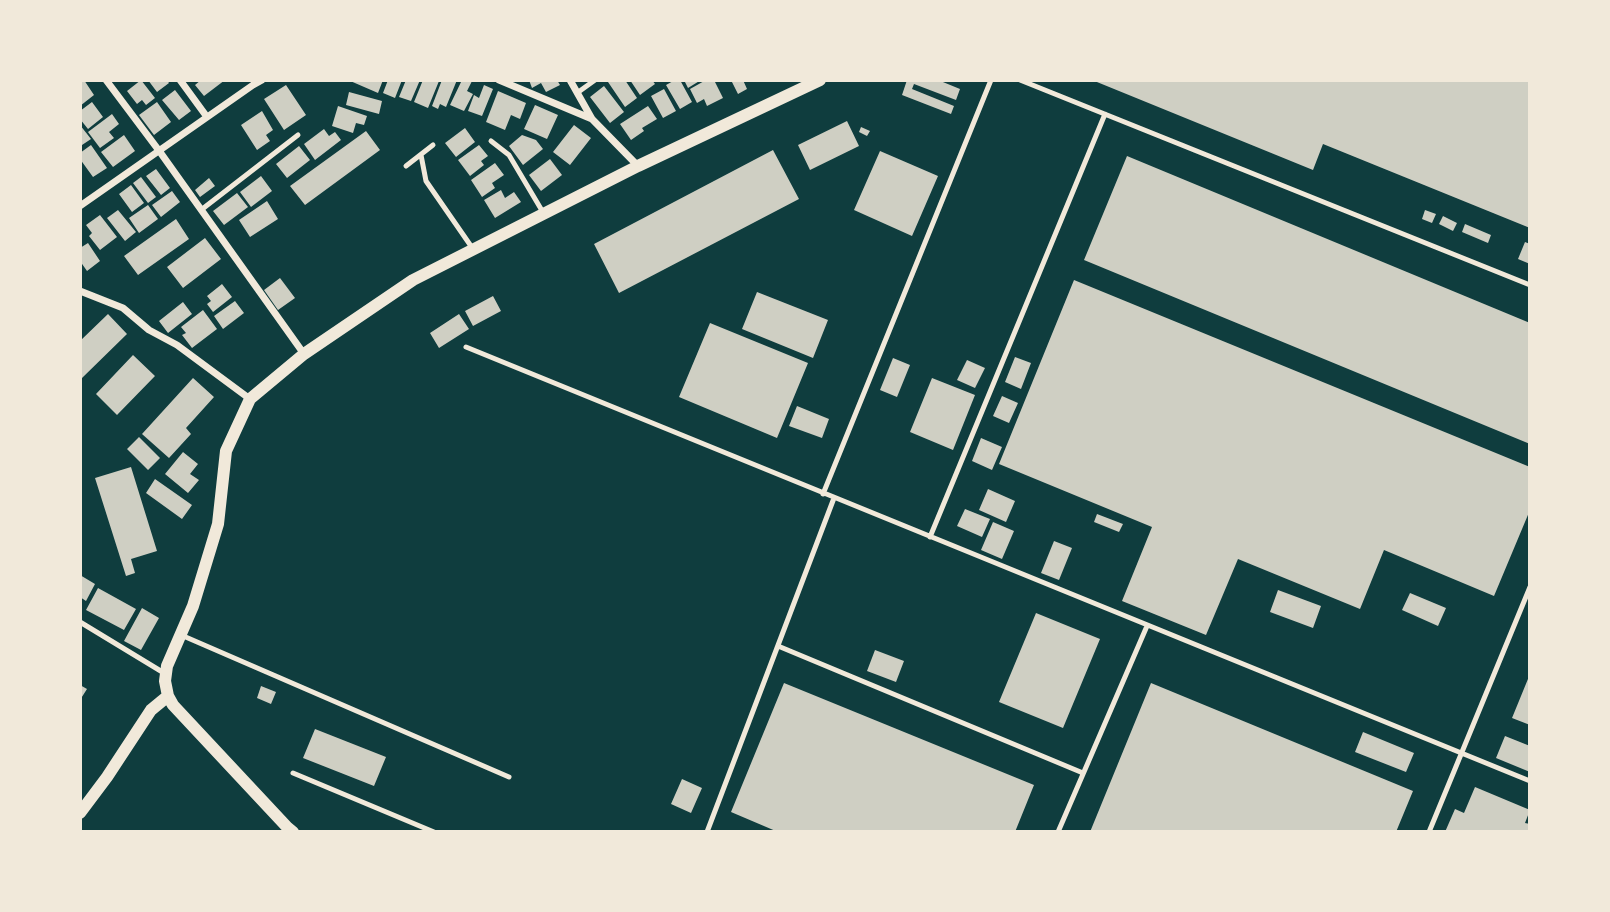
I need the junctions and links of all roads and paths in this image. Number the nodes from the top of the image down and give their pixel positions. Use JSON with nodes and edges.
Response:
{"nodes":[{"id":1,"x":106,"y":80,"type":"edge"},
{"id":2,"x":180,"y":80,"type":"edge"},
{"id":3,"x":262,"y":80,"type":"edge"},
{"id":4,"x":499,"y":80,"type":"edge"},
{"id":5,"x":570,"y":80,"type":"edge"},
{"id":6,"x":595,"y":80,"type":"edge"},
{"id":7,"x":820,"y":80,"type":"edge"},
{"id":8,"x":992,"y":80,"type":"edge"},
{"id":9,"x":1020,"y":80,"type":"edge"},
{"id":10,"x":251,"y":83,"type":"edge"},
{"id":11,"x":578,"y":93,"type":"junction"},
{"id":12,"x":1105,"y":114,"type":"junction"},
{"id":13,"x":207,"y":117,"type":"junction"},
{"id":14,"x":592,"y":119,"type":"junction"},
{"id":15,"x":298,"y":135,"type":"dead end"},
{"id":16,"x":491,"y":141,"type":"dead end"},
{"id":17,"x":433,"y":145,"type":"dead end"},
{"id":18,"x":160,"y":152,"type":"junction"},
{"id":19,"x":421,"y":155,"type":"junction"},
{"id":20,"x":406,"y":166,"type":"dead end"},
{"id":21,"x":638,"y":166,"type":"junction"},
{"id":22,"x":80,"y":206,"type":"edge"},
{"id":23,"x":201,"y":210,"type":"junction"},
{"id":24,"x":544,"y":214,"type":"junction"},
{"id":25,"x":474,"y":250,"type":"junction"},
{"id":26,"x":1530,"y":285,"type":"edge"},
{"id":27,"x":80,"y":292,"type":"edge"},
{"id":28,"x":466,"y":347,"type":"dead end"},
{"id":29,"x":304,"y":354,"type":"junction"},
{"id":30,"x":250,"y":399,"type":"junction"},
{"id":31,"x":823,"y":494,"type":"junction"},
{"id":32,"x":834,"y":498,"type":"junction"},
{"id":33,"x":930,"y":537,"type":"junction"},
{"id":34,"x":1530,"y":587,"type":"edge"},
{"id":35,"x":80,"y":622,"type":"edge"},
{"id":36,"x":1147,"y":626,"type":"junction"},
{"id":37,"x":181,"y":635,"type":"junction"},
{"id":38,"x":778,"y":646,"type":"junction"},
{"id":39,"x":166,"y":674,"type":"junction"},
{"id":40,"x":168,"y":696,"type":"junction"},
{"id":41,"x":1461,"y":753,"type":"junction"},
{"id":42,"x":293,"y":773,"type":"dead end"},
{"id":43,"x":1083,"y":773,"type":"junction"},
{"id":44,"x":509,"y":777,"type":"dead end"},
{"id":45,"x":1530,"y":781,"type":"edge"},
{"id":46,"x":80,"y":813,"type":"edge"},
{"id":47,"x":293,"y":831,"type":"edge"},
{"id":48,"x":434,"y":831,"type":"edge"},
{"id":49,"x":707,"y":831,"type":"edge"},
{"id":50,"x":1058,"y":831,"type":"edge"},
{"id":51,"x":1429,"y":831,"type":"edge"}],
"edges":[{"from":1,"to":18,"type":"street"},
{"from":2,"to":13,"type":"street"},
{"from":3,"to":10,"type":"street"},
{"from":4,"to":14,"type":"street"},
{"from":5,"to":11,"type":"street"},
{"from":6,"to":11,"type":"lane"},
{"from":7,"to":21,"type":"street"},
{"from":8,"to":31,"type":"lane"},
{"from":9,"to":12,"type":"lane"},
{"from":10,"to":13,"type":"street"},
{"from":11,"to":14,"type":"street"},
{"from":12,"to":26,"type":"lane"},
{"from":12,"to":33,"type":"lane"},
{"from":13,"to":18,"type":"street"},
{"from":14,"to":21,"type":"street"},
{"from":15,"to":23,"type":"lane"},
{"from":16,"to":24,"type":"lane"},
{"from":17,"to":19,"type":"lane"},
{"from":18,"to":22,"type":"street"},
{"from":18,"to":23,"type":"street"},
{"from":19,"to":20,"type":"lane"},
{"from":19,"to":25,"type":"lane"},
{"from":21,"to":24,"type":"street"},
{"from":23,"to":29,"type":"street"},
{"from":24,"to":25,"type":"street"},
{"from":25,"to":29,"type":"street"},
{"from":27,"to":30,"type":"street"},
{"from":28,"to":31,"type":"lane"},
{"from":29,"to":30,"type":"street"},
{"from":30,"to":37,"type":"street"},
{"from":31,"to":32,"type":"lane"},
{"from":32,"to":33,"type":"lane"},
{"from":32,"to":38,"type":"lane"},
{"from":33,"to":36,"type":"lane"},
{"from":34,"to":41,"type":"lane"},
{"from":35,"to":39,"type":"lane"},
{"from":36,"to":41,"type":"lane"},
{"from":36,"to":43,"type":"lane"},
{"from":37,"to":39,"type":"street"},
{"from":37,"to":44,"type":"lane"},
{"from":38,"to":43,"type":"lane"},
{"from":38,"to":49,"type":"lane"},
{"from":39,"to":40,"type":"street"},
{"from":40,"to":46,"type":"street"},
{"from":40,"to":47,"type":"street"},
{"from":41,"to":45,"type":"lane"},
{"from":41,"to":51,"type":"lane"},
{"from":42,"to":48,"type":"lane"},
{"from":43,"to":50,"type":"lane"}]}
